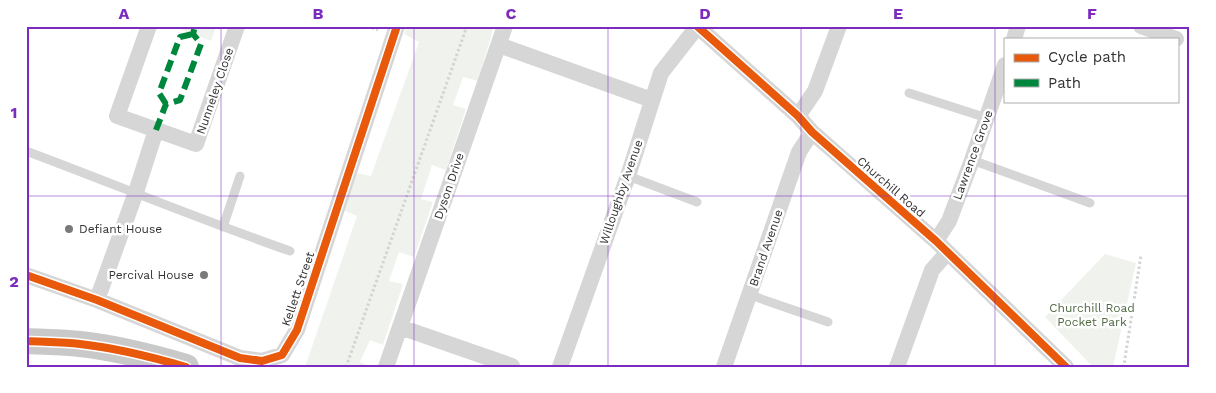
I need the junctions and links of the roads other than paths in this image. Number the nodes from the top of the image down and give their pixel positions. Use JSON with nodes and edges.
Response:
{"nodes":[{"id":1,"x":148,"y":26,"type":"edge"},
{"id":2,"x":237,"y":26,"type":"edge"},
{"id":3,"x":398,"y":26,"type":"edge"},
{"id":4,"x":505,"y":26,"type":"edge"},
{"id":5,"x":697,"y":26,"type":"edge"},
{"id":6,"x":839,"y":26,"type":"edge"},
{"id":7,"x":1018,"y":26,"type":"edge"},
{"id":8,"x":1141,"y":26,"type":"edge"},
{"id":9,"x":1014,"y":38,"type":"edge"},
{"id":10,"x":1173,"y":38,"type":"edge"},
{"id":11,"x":1178,"y":40,"type":"edge"},
{"id":12,"x":1190,"y":44,"type":"edge"},
{"id":13,"x":499,"y":45,"type":"junction"},
{"id":14,"x":1004,"y":68,"type":"edge"},
{"id":15,"x":909,"y":92,"type":"dead end"},
{"id":16,"x":652,"y":100,"type":"junction"},
{"id":17,"x":798,"y":116,"type":"junction"},
{"id":18,"x":987,"y":118,"type":"junction"},
{"id":19,"x":156,"y":130,"type":"junction"},
{"id":20,"x":812,"y":132,"type":"junction"},
{"id":21,"x":26,"y":151,"type":"edge"},
{"id":22,"x":972,"y":160,"type":"junction"},
{"id":23,"x":240,"y":176,"type":"dead end"},
{"id":24,"x":628,"y":176,"type":"junction"},
{"id":25,"x":136,"y":192,"type":"junction"},
{"id":26,"x":697,"y":202,"type":"dead end"},
{"id":27,"x":1090,"y":203,"type":"dead end"},
{"id":28,"x":222,"y":227,"type":"junction"},
{"id":29,"x":942,"y":247,"type":"junction"},
{"id":30,"x":290,"y":251,"type":"dead end"},
{"id":31,"x":26,"y":275,"type":"edge"},
{"id":32,"x":750,"y":295,"type":"junction"},
{"id":33,"x":97,"y":300,"type":"junction"},
{"id":34,"x":828,"y":322,"type":"dead end"},
{"id":35,"x":400,"y":327,"type":"junction"},
{"id":36,"x":26,"y":341,"type":"edge"},
{"id":37,"x":512,"y":366,"type":"edge"},
{"id":38,"x":186,"y":367,"type":"edge"},
{"id":39,"x":386,"y":367,"type":"edge"},
{"id":40,"x":560,"y":367,"type":"edge"},
{"id":41,"x":724,"y":367,"type":"edge"},
{"id":42,"x":898,"y":367,"type":"edge"},
{"id":43,"x":1066,"y":367,"type":"edge"}],
"edges":[{"from":1,"to":19,"type":"street","name":"Nunneley Close"},
{"from":2,"to":19,"type":"street","name":"Nunneley Close"},
{"from":3,"to":33,"type":"street","name":"Kellett Street"},
{"from":4,"to":13,"type":"street","name":"Dyson Drive"},
{"from":5,"to":16,"type":"street","name":"Willoughby Avenue"},
{"from":5,"to":17,"type":"street","name":"Churchill Road"},
{"from":6,"to":17,"type":"street"},
{"from":7,"to":9,"type":"street"},
{"from":8,"to":10,"type":"street"},
{"from":11,"to":12,"type":"street"},
{"from":13,"to":16,"type":"street"},
{"from":13,"to":35,"type":"street","name":"Dyson Drive"},
{"from":14,"to":18,"type":"street","name":"Lawrence Grove"},
{"from":15,"to":18,"type":"lane"},
{"from":16,"to":24,"type":"street","name":"Willoughby Avenue"},
{"from":17,"to":20,"type":"street","name":"Churchill Road"},
{"from":18,"to":22,"type":"street","name":"Lawrence Grove"},
{"from":19,"to":25,"type":"street"},
{"from":20,"to":29,"type":"street","name":"Churchill Road"},
{"from":20,"to":32,"type":"street","name":"Brand Avenue"},
{"from":21,"to":25,"type":"lane"},
{"from":22,"to":27,"type":"lane"},
{"from":22,"to":29,"type":"street","name":"Lawrence Grove"},
{"from":23,"to":28,"type":"lane"},
{"from":24,"to":26,"type":"lane"},
{"from":24,"to":40,"type":"street","name":"Willoughby Avenue"},
{"from":25,"to":28,"type":"lane"},
{"from":25,"to":33,"type":"street"},
{"from":28,"to":30,"type":"lane"},
{"from":29,"to":42,"type":"street","name":"Lawrence Grove"},
{"from":29,"to":43,"type":"street","name":"Churchill Road"},
{"from":31,"to":33,"type":"street","name":"Kellett Street"},
{"from":32,"to":34,"type":"lane"},
{"from":32,"to":41,"type":"street","name":"Brand Avenue"},
{"from":35,"to":37,"type":"street"},
{"from":35,"to":39,"type":"street","name":"Dyson Drive"},
{"from":36,"to":38,"type":"main road"}]}
